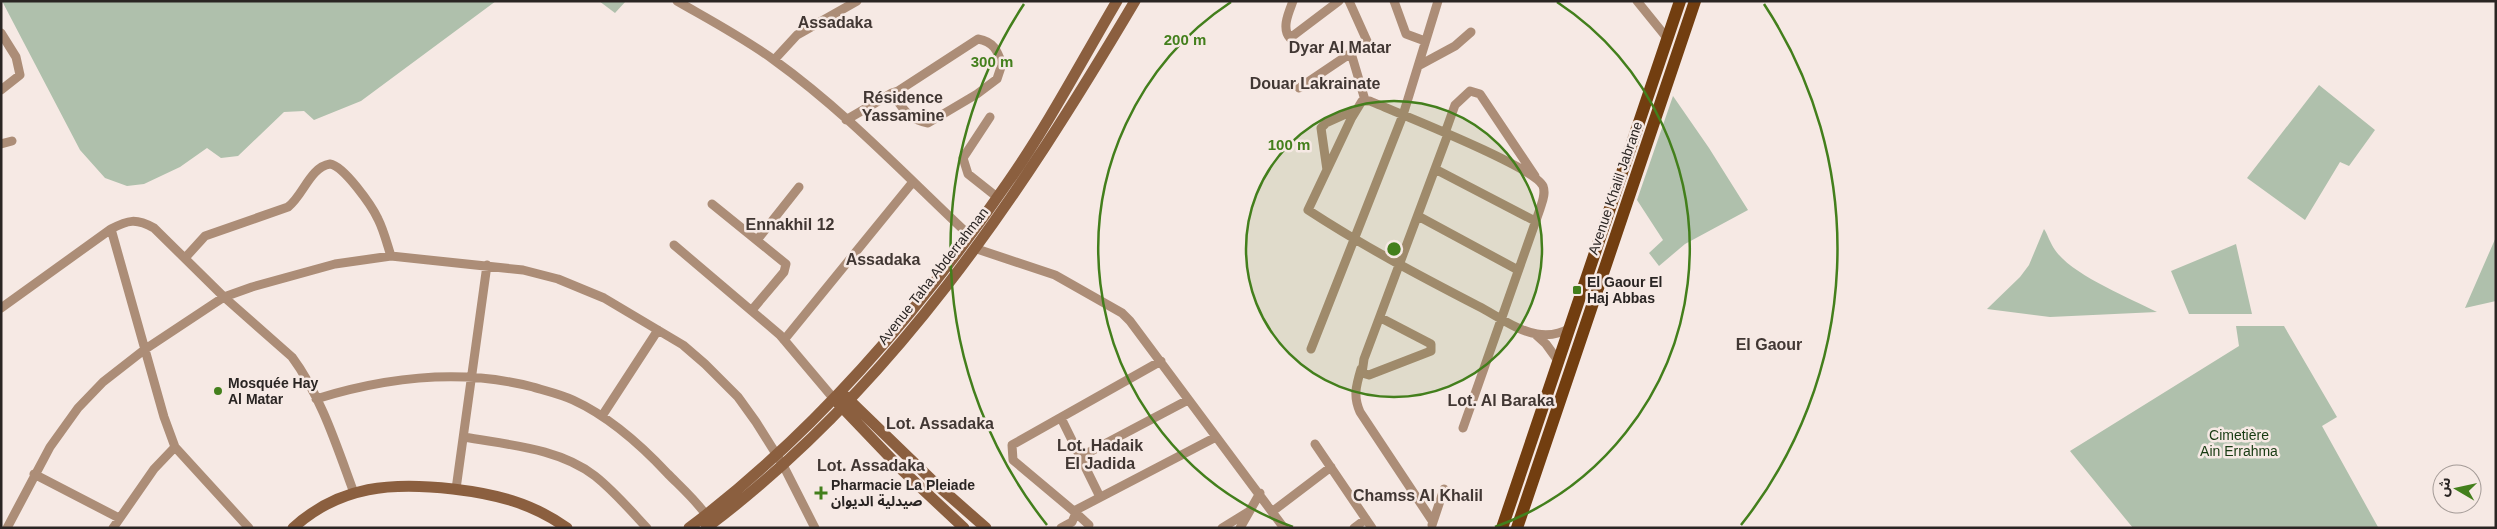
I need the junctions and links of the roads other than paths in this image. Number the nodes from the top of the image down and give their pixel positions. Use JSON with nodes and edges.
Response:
{"nodes":[{"id":1,"x":677,"y":1,"type":"edge"},
{"id":2,"x":857,"y":1,"type":"edge"},
{"id":3,"x":1117,"y":1,"type":"edge"},
{"id":4,"x":1135,"y":1,"type":"edge"},
{"id":5,"x":1293,"y":1,"type":"edge"},
{"id":6,"x":1350,"y":1,"type":"edge"},
{"id":7,"x":1394,"y":1,"type":"edge"},
{"id":8,"x":1438,"y":1,"type":"edge"},
{"id":9,"x":1636,"y":1,"type":"edge"},
{"id":10,"x":1680,"y":1,"type":"edge"},
{"id":11,"x":1695,"y":1,"type":"edge"},
{"id":12,"x":1338,"y":2,"type":"edge"},
{"id":13,"x":1471,"y":32,"type":"dead end"},
{"id":14,"x":1,"y":33,"type":"edge"},
{"id":15,"x":1425,"y":41,"type":"junction"},
{"id":16,"x":1665,"y":44,"type":"junction"},
{"id":17,"x":1351,"y":53,"type":"junction"},
{"id":18,"x":1676,"y":57,"type":"junction"},
{"id":19,"x":774,"y":60,"type":"junction"},
{"id":20,"x":1418,"y":66,"type":"junction"},
{"id":21,"x":1299,"y":88,"type":"dead end"},
{"id":22,"x":1,"y":90,"type":"edge"},
{"id":23,"x":892,"y":93,"type":"junction"},
{"id":24,"x":1365,"y":100,"type":"junction"},
{"id":25,"x":1357,"y":109,"type":"junction"},
{"id":26,"x":1403,"y":115,"type":"junction"},
{"id":27,"x":990,"y":117,"type":"dead end"},
{"id":28,"x":846,"y":120,"type":"junction"},
{"id":29,"x":1446,"y":133,"type":"junction"},
{"id":30,"x":12,"y":141,"type":"dead end"},
{"id":31,"x":1,"y":144,"type":"edge"},
{"id":32,"x":1435,"y":169,"type":"junction"},
{"id":33,"x":1327,"y":170,"type":"junction"},
{"id":34,"x":1538,"y":180,"type":"junction"},
{"id":35,"x":912,"y":183,"type":"junction"},
{"id":36,"x":799,"y":187,"type":"dead end"},
{"id":37,"x":997,"y":197,"type":"junction"},
{"id":38,"x":712,"y":204,"type":"dead end"},
{"id":39,"x":1418,"y":216,"type":"junction"},
{"id":40,"x":1535,"y":221,"type":"junction"},
{"id":41,"x":111,"y":229,"type":"junction"},
{"id":42,"x":970,"y":235,"type":"junction"},
{"id":43,"x":757,"y":240,"type":"junction"},
{"id":44,"x":1352,"y":240,"type":"junction"},
{"id":45,"x":674,"y":245,"type":"dead end"},
{"id":46,"x":977,"y":249,"type":"junction"},
{"id":47,"x":391,"y":256,"type":"junction"},
{"id":48,"x":185,"y":258,"type":"junction"},
{"id":49,"x":951,"y":259,"type":"junction"},
{"id":50,"x":487,"y":265,"type":"junction"},
{"id":51,"x":1399,"y":266,"type":"junction"},
{"id":52,"x":962,"y":268,"type":"junction"},
{"id":53,"x":1518,"y":270,"type":"junction"},
{"id":54,"x":224,"y":298,"type":"junction"},
{"id":55,"x":1,"y":308,"type":"edge"},
{"id":56,"x":752,"y":310,"type":"junction"},
{"id":57,"x":1381,"y":318,"type":"junction"},
{"id":58,"x":1500,"y":318,"type":"junction"},
{"id":59,"x":1570,"y":328,"type":"junction"},
{"id":60,"x":658,"y":330,"type":"junction"},
{"id":61,"x":1535,"y":334,"type":"junction"},
{"id":62,"x":784,"y":340,"type":"junction"},
{"id":63,"x":1311,"y":349,"type":"dead end"},
{"id":64,"x":144,"y":350,"type":"junction"},
{"id":65,"x":1161,"y":361,"type":"junction"},
{"id":66,"x":1559,"y":362,"type":"junction"},
{"id":67,"x":1362,"y":366,"type":"junction"},
{"id":68,"x":472,"y":376,"type":"junction"},
{"id":69,"x":316,"y":399,"type":"junction"},
{"id":70,"x":842,"y":400,"type":"junction"},
{"id":71,"x":1188,"y":400,"type":"junction"},
{"id":72,"x":602,"y":416,"type":"junction"},
{"id":73,"x":1061,"y":418,"type":"junction"},
{"id":74,"x":1463,"y":428,"type":"dead end"},
{"id":75,"x":464,"y":437,"type":"junction"},
{"id":76,"x":1216,"y":437,"type":"junction"},
{"id":77,"x":1315,"y":444,"type":"dead end"},
{"id":78,"x":175,"y":447,"type":"junction"},
{"id":79,"x":1080,"y":457,"type":"junction"},
{"id":80,"x":780,"y":460,"type":"junction"},
{"id":81,"x":1331,"y":467,"type":"junction"},
{"id":82,"x":34,"y":474,"type":"junction"},
{"id":83,"x":456,"y":489,"type":"junction"},
{"id":84,"x":1444,"y":489,"type":"dead end"},
{"id":85,"x":354,"y":493,"type":"junction"},
{"id":86,"x":1260,"y":494,"type":"junction"},
{"id":87,"x":1100,"y":497,"type":"junction"},
{"id":88,"x":1272,"y":511,"type":"junction"},
{"id":89,"x":1075,"y":512,"type":"junction"},
{"id":90,"x":1248,"y":512,"type":"junction"},
{"id":91,"x":119,"y":518,"type":"junction"},
{"id":92,"x":1366,"y":519,"type":"junction"},
{"id":93,"x":710,"y":523,"type":"edge"},
{"id":94,"x":1089,"y":525,"type":"dead end"},
{"id":95,"x":1432,"y":525,"type":"edge"},
{"id":96,"x":7,"y":528,"type":"edge"},
{"id":97,"x":113,"y":528,"type":"edge"},
{"id":98,"x":248,"y":528,"type":"edge"},
{"id":99,"x":293,"y":528,"type":"edge"},
{"id":100,"x":567,"y":528,"type":"edge"},
{"id":101,"x":648,"y":528,"type":"edge"},
{"id":102,"x":689,"y":528,"type":"edge"},
{"id":103,"x":815,"y":528,"type":"edge"},
{"id":104,"x":964,"y":528,"type":"edge"},
{"id":105,"x":986,"y":528,"type":"edge"},
{"id":106,"x":1061,"y":528,"type":"edge"},
{"id":107,"x":1222,"y":528,"type":"edge"},
{"id":108,"x":1240,"y":528,"type":"edge"},
{"id":109,"x":1284,"y":528,"type":"edge"},
{"id":110,"x":1354,"y":528,"type":"edge"},
{"id":111,"x":1372,"y":528,"type":"edge"},
{"id":112,"x":1502,"y":528,"type":"edge"},
{"id":113,"x":1517,"y":528,"type":"edge"}],
"edges":[{"from":1,"to":19,"type":"street"},
{"from":2,"to":19,"type":"street"},
{"from":3,"to":37,"type":"street","name":"Avenue Taha Abderrahman"},
{"from":4,"to":46,"type":"street","name":"Avenue Taha Abderrahman"},
{"from":5,"to":12,"type":"street"},
{"from":6,"to":17,"type":"street"},
{"from":7,"to":15,"type":"street"},
{"from":8,"to":15,"type":"street"},
{"from":9,"to":16,"type":"street"},
{"from":10,"to":16,"type":"main road","name":"Avenue Khalil Jabrane"},
{"from":11,"to":18,"type":"main road","name":"Avenue Khalil Jabrane"},
{"from":13,"to":20,"type":"street"},
{"from":14,"to":22,"type":"street"},
{"from":15,"to":20,"type":"street"},
{"from":16,"to":18,"type":"main road"},
{"from":16,"to":59,"type":"main road","name":"Avenue Khalil Jabrane"},
{"from":17,"to":21,"type":"street"},
{"from":17,"to":24,"type":"street"},
{"from":18,"to":113,"type":"main road","name":"Avenue Khalil Jabrane"},
{"from":19,"to":28,"type":"street"},
{"from":20,"to":26,"type":"street"},
{"from":23,"to":23,"type":"street"},
{"from":23,"to":28,"type":"street"},
{"from":24,"to":25,"type":"street"},
{"from":24,"to":26,"type":"street"},
{"from":25,"to":33,"type":"street"},
{"from":25,"to":33,"type":"street"},
{"from":26,"to":29,"type":"street"},
{"from":26,"to":44,"type":"street"},
{"from":27,"to":37,"type":"street"},
{"from":28,"to":35,"type":"street"},
{"from":29,"to":32,"type":"street"},
{"from":29,"to":34,"type":"street"},
{"from":29,"to":34,"type":"street"},
{"from":30,"to":31,"type":"street"},
{"from":32,"to":39,"type":"street"},
{"from":32,"to":40,"type":"street"},
{"from":33,"to":44,"type":"street"},
{"from":34,"to":40,"type":"street"},
{"from":35,"to":42,"type":"street"},
{"from":35,"to":62,"type":"street"},
{"from":36,"to":43,"type":"street"},
{"from":37,"to":42,"type":"street","name":"Avenue Taha Abderrahman"},
{"from":38,"to":43,"type":"street"},
{"from":39,"to":51,"type":"street"},
{"from":39,"to":53,"type":"street"},
{"from":40,"to":53,"type":"street"},
{"from":41,"to":48,"type":"street"},
{"from":41,"to":55,"type":"street"},
{"from":41,"to":64,"type":"street"},
{"from":42,"to":49,"type":"street","name":"Avenue Taha Abderrahman"},
{"from":43,"to":56,"type":"street"},
{"from":44,"to":51,"type":"street"},
{"from":44,"to":63,"type":"street"},
{"from":45,"to":56,"type":"street"},
{"from":46,"to":52,"type":"street","name":"Avenue Taha Abderrahman"},
{"from":46,"to":65,"type":"street"},
{"from":47,"to":48,"type":"street"},
{"from":47,"to":50,"type":"street"},
{"from":47,"to":54,"type":"street"},
{"from":48,"to":54,"type":"street"},
{"from":49,"to":52,"type":"street"},
{"from":49,"to":70,"type":"street","name":"Avenue Taha Abderrahman"},
{"from":50,"to":60,"type":"street"},
{"from":50,"to":68,"type":"street"},
{"from":51,"to":57,"type":"street"},
{"from":51,"to":58,"type":"street"},
{"from":52,"to":70,"type":"street","name":"Avenue Taha Abderrahman"},
{"from":53,"to":58,"type":"street"},
{"from":54,"to":64,"type":"street"},
{"from":54,"to":69,"type":"street"},
{"from":56,"to":62,"type":"street"},
{"from":57,"to":67,"type":"street"},
{"from":57,"to":67,"type":"street"},
{"from":58,"to":61,"type":"street"},
{"from":58,"to":74,"type":"street"},
{"from":59,"to":61,"type":"street"},
{"from":59,"to":66,"type":"main road","name":"Avenue Khalil Jabrane"},
{"from":60,"to":72,"type":"street"},
{"from":60,"to":80,"type":"street"},
{"from":61,"to":66,"type":"street"},
{"from":62,"to":70,"type":"street"},
{"from":64,"to":78,"type":"street"},
{"from":64,"to":82,"type":"street"},
{"from":65,"to":71,"type":"street"},
{"from":65,"to":73,"type":"street"},
{"from":66,"to":112,"type":"main road","name":"Avenue Khalil Jabrane"},
{"from":67,"to":95,"type":"street"},
{"from":68,"to":69,"type":"street"},
{"from":68,"to":72,"type":"street"},
{"from":68,"to":75,"type":"street"},
{"from":69,"to":85,"type":"street"},
{"from":70,"to":80,"type":"street","name":"Avenue Taha Abderrahman"},
{"from":70,"to":104,"type":"street"},
{"from":70,"to":105,"type":"street"},
{"from":71,"to":76,"type":"street"},
{"from":71,"to":79,"type":"street"},
{"from":72,"to":93,"type":"street"},
{"from":73,"to":79,"type":"street"},
{"from":73,"to":89,"type":"street"},
{"from":75,"to":83,"type":"street"},
{"from":75,"to":101,"type":"street"},
{"from":76,"to":86,"type":"street"},
{"from":76,"to":87,"type":"street"},
{"from":77,"to":81,"type":"street"},
{"from":78,"to":91,"type":"street"},
{"from":78,"to":98,"type":"street"},
{"from":79,"to":87,"type":"street"},
{"from":80,"to":93,"type":"street","name":"Avenue Taha Abderrahman"},
{"from":80,"to":103,"type":"street"},
{"from":81,"to":88,"type":"street"},
{"from":81,"to":92,"type":"street"},
{"from":82,"to":91,"type":"street"},
{"from":82,"to":96,"type":"street"},
{"from":83,"to":85,"type":"street"},
{"from":83,"to":100,"type":"street"},
{"from":84,"to":95,"type":"street"},
{"from":85,"to":99,"type":"street"},
{"from":86,"to":88,"type":"street"},
{"from":86,"to":90,"type":"street"},
{"from":87,"to":89,"type":"street"},
{"from":88,"to":109,"type":"street"},
{"from":89,"to":94,"type":"street"},
{"from":89,"to":106,"type":"street"},
{"from":90,"to":107,"type":"street"},
{"from":90,"to":108,"type":"street"},
{"from":91,"to":97,"type":"street"},
{"from":92,"to":110,"type":"street"},
{"from":92,"to":111,"type":"street"},
{"from":93,"to":102,"type":"street","name":"Avenue Taha Abderrahman"}]}
